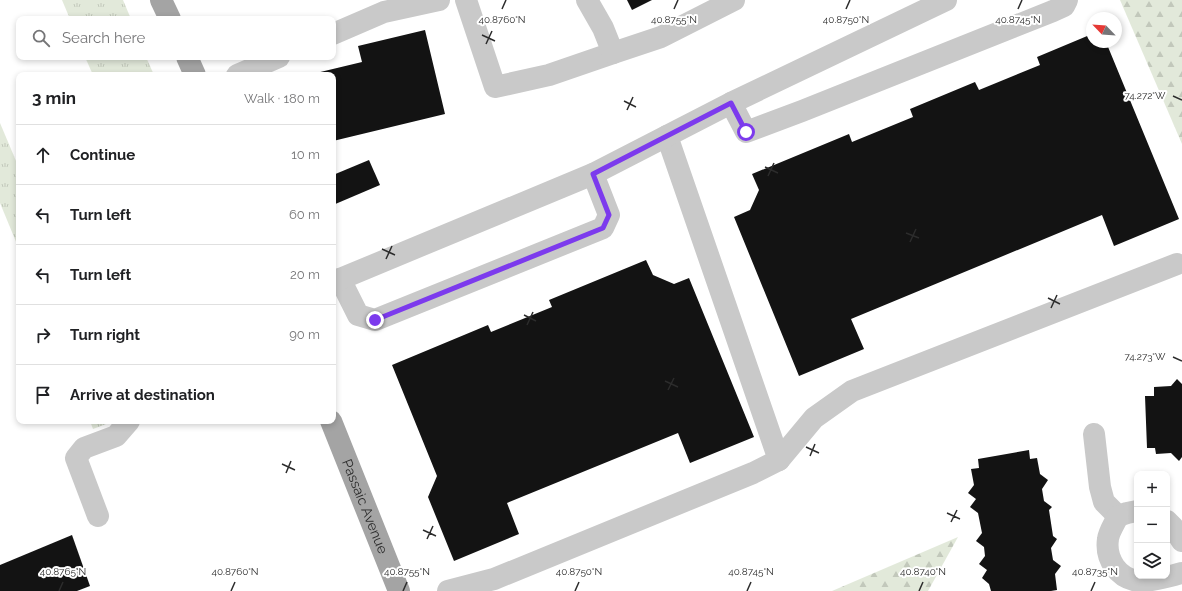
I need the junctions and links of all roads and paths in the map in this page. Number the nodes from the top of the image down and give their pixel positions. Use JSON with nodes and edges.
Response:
{"nodes":[{"id":1,"x":161,"y":0,"type":"edge"},
{"id":2,"x":439,"y":0,"type":"edge"},
{"id":3,"x":466,"y":0,"type":"edge"},
{"id":4,"x":587,"y":0,"type":"edge"},
{"id":5,"x":734,"y":0,"type":"edge"},
{"id":6,"x":946,"y":0,"type":"edge"},
{"id":7,"x":1067,"y":0,"type":"edge"},
{"id":8,"x":169,"y":16,"type":"edge"},
{"id":9,"x":336,"y":33,"type":"edge"},
{"id":10,"x":613,"y":52,"type":"junction"},
{"id":11,"x":188,"y":60,"type":"edge"},
{"id":12,"x":272,"y":60,"type":"edge"},
{"id":13,"x":194,"y":72,"type":"edge"},
{"id":14,"x":244,"y":72,"type":"edge"},
{"id":15,"x":731,"y":103,"type":"junction"},
{"id":16,"x":666,"y":136,"type":"junction"},
{"id":17,"x":593,"y":174,"type":"junction"},
{"id":18,"x":1177,"y":264,"type":"dead end"},
{"id":19,"x":337,"y":281,"type":"edge"},
{"id":20,"x":126,"y":424,"type":"edge"},
{"id":21,"x":332,"y":424,"type":"edge"},
{"id":22,"x":1094,"y":434,"type":"dead end"},
{"id":23,"x":779,"y":460,"type":"junction"},
{"id":24,"x":1127,"y":514,"type":"edge"},
{"id":25,"x":98,"y":516,"type":"dead end"},
{"id":26,"x":1170,"y":524,"type":"edge"},
{"id":27,"x":1182,"y":541,"type":"edge"},
{"id":28,"x":1182,"y":574,"type":"edge"},
{"id":29,"x":399,"y":591,"type":"edge"},
{"id":30,"x":448,"y":591,"type":"edge"}],
"edges":[{"from":1,"to":8,"type":"main road"},
{"from":2,"to":9,"type":"street"},
{"from":3,"to":10,"type":"street"},
{"from":4,"to":10,"type":"street"},
{"from":5,"to":10,"type":"street"},
{"from":6,"to":15,"type":"street"},
{"from":7,"to":15,"type":"street"},
{"from":11,"to":13,"type":"main road"},
{"from":12,"to":14,"type":"street"},
{"from":15,"to":16,"type":"street"},
{"from":16,"to":17,"type":"street"},
{"from":16,"to":23,"type":"street"},
{"from":17,"to":19,"type":"street"},
{"from":17,"to":19,"type":"street"},
{"from":18,"to":23,"type":"street"},
{"from":20,"to":25,"type":"street"},
{"from":21,"to":29,"type":"main road","name":"Passaic Avenue"},
{"from":22,"to":24,"type":"street"},
{"from":23,"to":30,"type":"street"},
{"from":24,"to":28,"type":"street"},
{"from":26,"to":27,"type":"street"}]}
